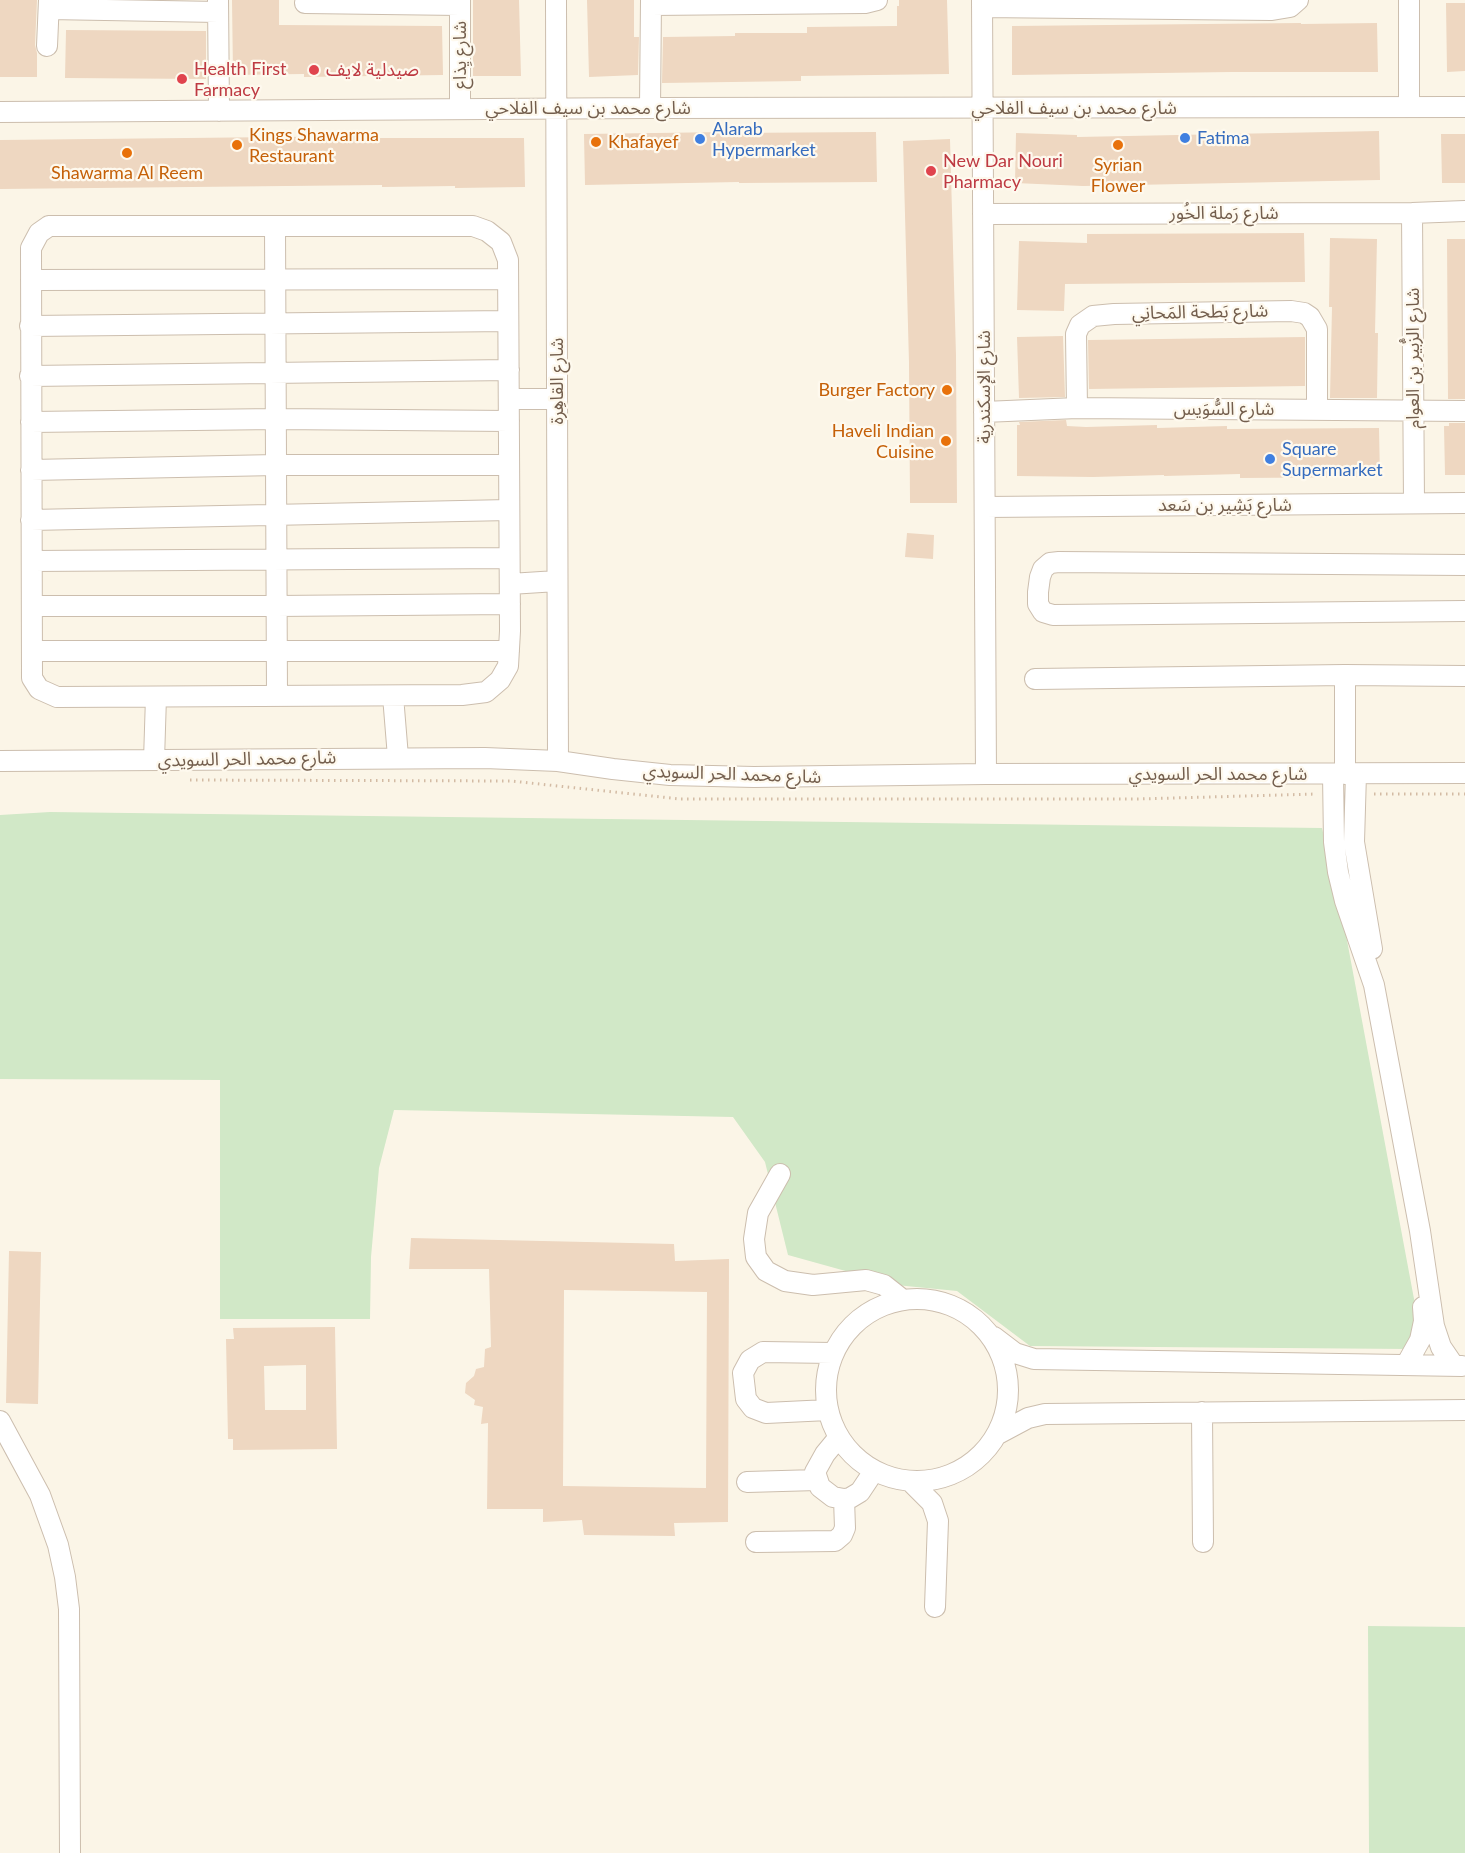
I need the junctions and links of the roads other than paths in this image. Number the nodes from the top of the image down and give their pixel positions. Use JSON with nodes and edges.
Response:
{"nodes":[{"id":1,"x":556,"y":0,"type":"edge"},
{"id":2,"x":877,"y":0,"type":"edge"},
{"id":3,"x":1299,"y":0,"type":"edge"},
{"id":4,"x":1409,"y":0,"type":"edge"},
{"id":5,"x":460,"y":2,"type":"edge"},
{"id":6,"x":651,"y":2,"type":"edge"},
{"id":7,"x":305,"y":3,"type":"dead end"},
{"id":8,"x":49,"y":4,"type":"edge"},
{"id":9,"x":982,"y":4,"type":"edge"},
{"id":10,"x":218,"y":6,"type":"edge"},
{"id":11,"x":47,"y":46,"type":"dead end"},
{"id":12,"x":1409,"y":107,"type":"junction"},
{"id":13,"x":1465,"y":107,"type":"edge"},
{"id":14,"x":650,"y":108,"type":"junction"},
{"id":15,"x":982,"y":108,"type":"junction"},
{"id":16,"x":460,"y":109,"type":"junction"},
{"id":17,"x":556,"y":109,"type":"junction"},
{"id":18,"x":219,"y":111,"type":"junction"},
{"id":19,"x":0,"y":112,"type":"edge"},
{"id":20,"x":1465,"y":212,"type":"edge"},
{"id":21,"x":1412,"y":213,"type":"junction"},
{"id":22,"x":983,"y":214,"type":"junction"},
{"id":23,"x":275,"y":226,"type":"junction"},
{"id":24,"x":275,"y":279,"type":"junction"},
{"id":25,"x":508,"y":279,"type":"junction"},
{"id":26,"x":30,"y":280,"type":"junction"},
{"id":27,"x":508,"y":321,"type":"junction"},
{"id":28,"x":276,"y":322,"type":"junction"},
{"id":29,"x":30,"y":326,"type":"junction"},
{"id":30,"x":508,"y":370,"type":"junction"},
{"id":31,"x":276,"y":373,"type":"junction"},
{"id":32,"x":30,"y":376,"type":"junction"},
{"id":33,"x":509,"y":399,"type":"junction"},
{"id":34,"x":557,"y":399,"type":"junction"},
{"id":35,"x":1077,"y":408,"type":"junction"},
{"id":36,"x":1317,"y":410,"type":"junction"},
{"id":37,"x":1413,"y":411,"type":"junction"},
{"id":38,"x":1465,"y":411,"type":"edge"},
{"id":39,"x":984,"y":412,"type":"junction"},
{"id":40,"x":276,"y":419,"type":"junction"},
{"id":41,"x":509,"y":420,"type":"junction"},
{"id":42,"x":31,"y":422,"type":"junction"},
{"id":43,"x":276,"y":465,"type":"junction"},
{"id":44,"x":509,"y":465,"type":"junction"},
{"id":45,"x":31,"y":470,"type":"junction"},
{"id":46,"x":1414,"y":503,"type":"junction"},
{"id":47,"x":1465,"y":503,"type":"edge"},
{"id":48,"x":985,"y":507,"type":"junction"},
{"id":49,"x":509,"y":510,"type":"junction"},
{"id":50,"x":276,"y":515,"type":"junction"},
{"id":51,"x":31,"y":520,"type":"junction"},
{"id":52,"x":276,"y":558,"type":"junction"},
{"id":53,"x":509,"y":558,"type":"junction"},
{"id":54,"x":32,"y":561,"type":"junction"},
{"id":55,"x":1465,"y":566,"type":"edge"},
{"id":56,"x":557,"y":581,"type":"junction"},
{"id":57,"x":510,"y":584,"type":"junction"},
{"id":58,"x":510,"y":604,"type":"junction"},
{"id":59,"x":32,"y":606,"type":"junction"},
{"id":60,"x":276,"y":606,"type":"junction"},
{"id":61,"x":1465,"y":611,"type":"edge"},
{"id":62,"x":276,"y":650,"type":"junction"},
{"id":63,"x":32,"y":651,"type":"junction"},
{"id":64,"x":509,"y":651,"type":"junction"},
{"id":65,"x":1345,"y":675,"type":"junction"},
{"id":66,"x":1465,"y":676,"type":"edge"},
{"id":67,"x":1035,"y":679,"type":"dead end"},
{"id":68,"x":277,"y":695,"type":"junction"},
{"id":69,"x":393,"y":696,"type":"junction"},
{"id":70,"x":156,"y":697,"type":"junction"},
{"id":71,"x":398,"y":757,"type":"junction"},
{"id":72,"x":154,"y":760,"type":"junction"},
{"id":73,"x":0,"y":761,"type":"edge"},
{"id":74,"x":558,"y":761,"type":"junction"},
{"id":75,"x":1465,"y":773,"type":"edge"},
{"id":76,"x":986,"y":774,"type":"junction"},
{"id":77,"x":1345,"y":774,"type":"junction"},
{"id":78,"x":1334,"y":842,"type":"junction"},
{"id":79,"x":1354,"y":842,"type":"junction"},
{"id":80,"x":1374,"y":985,"type":"junction"},
{"id":81,"x":780,"y":1174,"type":"dead end"},
{"id":82,"x":1427,"y":1283,"type":"junction"},
{"id":83,"x":903,"y":1300,"type":"junction"},
{"id":84,"x":991,"y":1335,"type":"junction"},
{"id":85,"x":834,"y":1353,"type":"junction"},
{"id":86,"x":1406,"y":1365,"type":"junction"},
{"id":87,"x":1459,"y":1366,"type":"edge"},
{"id":88,"x":828,"y":1410,"type":"junction"},
{"id":89,"x":1465,"y":1410,"type":"edge"},
{"id":90,"x":1202,"y":1412,"type":"junction"},
{"id":91,"x":0,"y":1421,"type":"edge"},
{"id":92,"x":998,"y":1434,"type":"junction"},
{"id":93,"x":839,"y":1437,"type":"junction"},
{"id":94,"x":874,"y":1471,"type":"junction"},
{"id":95,"x":817,"y":1480,"type":"junction"},
{"id":96,"x":910,"y":1480,"type":"junction"},
{"id":97,"x":747,"y":1482,"type":"dead end"},
{"id":98,"x":844,"y":1499,"type":"junction"},
{"id":99,"x":756,"y":1542,"type":"dead end"},
{"id":100,"x":1203,"y":1542,"type":"dead end"},
{"id":101,"x":934,"y":1607,"type":"dead end"},
{"id":102,"x":70,"y":1853,"type":"edge"}],
"edges":[{"from":1,"to":17,"type":"street","name":"شارع القاهِرة"},
{"from":2,"to":6,"type":"street"},
{"from":3,"to":9,"type":"street"},
{"from":4,"to":12,"type":"street"},
{"from":5,"to":7,"type":"street"},
{"from":5,"to":16,"type":"street","name":"شارع يِذاع"},
{"from":6,"to":14,"type":"street"},
{"from":8,"to":10,"type":"street"},
{"from":8,"to":11,"type":"street"},
{"from":9,"to":15,"type":"street","name":"شارع الإسكندرية"},
{"from":10,"to":18,"type":"street"},
{"from":12,"to":13,"type":"street","name":"شارع محمد بن سيف الفلاحي"},
{"from":12,"to":15,"type":"street","name":"شارع محمد بن سيف الفلاحي"},
{"from":14,"to":15,"type":"street","name":"شارع محمد بن سيف الفلاحي"},
{"from":14,"to":17,"type":"street","name":"شارع محمد بن سيف الفلاحي"},
{"from":15,"to":22,"type":"street","name":"شارع الإسكندرية"},
{"from":16,"to":17,"type":"street","name":"شارع محمد بن سيف الفلاحي"},
{"from":16,"to":18,"type":"street","name":"شارع محمد بن سيف الفلاحي"},
{"from":17,"to":34,"type":"street","name":"شارع القاهِرة"},
{"from":18,"to":19,"type":"street","name":"شارع محمد بن سيف الفلاحي"},
{"from":20,"to":21,"type":"street","name":"شارع رَملة الخُور"},
{"from":21,"to":22,"type":"street","name":"شارع رَملة الخُور"},
{"from":21,"to":37,"type":"street","name":"شارع الزُّبير بن العوام"},
{"from":22,"to":39,"type":"street","name":"شارع الإسكندرية"},
{"from":23,"to":24,"type":"street"},
{"from":23,"to":25,"type":"street"},
{"from":23,"to":26,"type":"street"},
{"from":24,"to":25,"type":"street"},
{"from":24,"to":26,"type":"street"},
{"from":24,"to":28,"type":"street"},
{"from":25,"to":27,"type":"street"},
{"from":26,"to":29,"type":"street"},
{"from":27,"to":28,"type":"street"},
{"from":27,"to":30,"type":"street"},
{"from":28,"to":29,"type":"street"},
{"from":28,"to":31,"type":"street"},
{"from":29,"to":32,"type":"street"},
{"from":30,"to":31,"type":"street"},
{"from":30,"to":33,"type":"street"},
{"from":31,"to":32,"type":"street"},
{"from":31,"to":40,"type":"street"},
{"from":32,"to":42,"type":"street"},
{"from":33,"to":34,"type":"street"},
{"from":33,"to":41,"type":"street"},
{"from":34,"to":56,"type":"street","name":"شارع القاهِرة"},
{"from":35,"to":36,"type":"street","name":"شارع السُّوَيس"},
{"from":35,"to":36,"type":"street","name":"شارع بَطحة المَحانِي"},
{"from":35,"to":39,"type":"street","name":"شارع السُّوَيس"},
{"from":36,"to":37,"type":"street","name":"شارع السُّوَيس"},
{"from":37,"to":38,"type":"street","name":"شارع السُّوَيس"},
{"from":37,"to":46,"type":"street","name":"شارع الزُّبير بن العوام"},
{"from":39,"to":48,"type":"street","name":"شارع الإسكندرية"},
{"from":40,"to":41,"type":"street"},
{"from":40,"to":42,"type":"street"},
{"from":40,"to":43,"type":"street"},
{"from":41,"to":44,"type":"street"},
{"from":42,"to":45,"type":"street"},
{"from":43,"to":44,"type":"street"},
{"from":43,"to":45,"type":"street"},
{"from":43,"to":50,"type":"street"},
{"from":44,"to":49,"type":"street"},
{"from":45,"to":51,"type":"street"},
{"from":46,"to":47,"type":"street","name":"شارع بَشِير بن سَعد"},
{"from":46,"to":48,"type":"street","name":"شارع بَشِير بن سَعد"},
{"from":48,"to":76,"type":"street","name":"شارع الإسكندرية"},
{"from":49,"to":50,"type":"street"},
{"from":49,"to":53,"type":"street"},
{"from":50,"to":51,"type":"street"},
{"from":50,"to":52,"type":"street"},
{"from":51,"to":54,"type":"street"},
{"from":52,"to":53,"type":"street"},
{"from":52,"to":54,"type":"street"},
{"from":52,"to":60,"type":"street"},
{"from":53,"to":57,"type":"street"},
{"from":54,"to":59,"type":"street"},
{"from":55,"to":61,"type":"street"},
{"from":56,"to":57,"type":"street"},
{"from":56,"to":74,"type":"street","name":"شارع القاهِرة"},
{"from":57,"to":58,"type":"street"},
{"from":58,"to":60,"type":"street"},
{"from":58,"to":64,"type":"street"},
{"from":59,"to":60,"type":"street"},
{"from":59,"to":63,"type":"street"},
{"from":60,"to":62,"type":"street"},
{"from":62,"to":63,"type":"street"},
{"from":62,"to":64,"type":"street"},
{"from":62,"to":68,"type":"street"},
{"from":63,"to":70,"type":"street"},
{"from":64,"to":69,"type":"street"},
{"from":65,"to":66,"type":"street"},
{"from":65,"to":67,"type":"street"},
{"from":65,"to":77,"type":"street"},
{"from":68,"to":69,"type":"street"},
{"from":68,"to":70,"type":"street"},
{"from":69,"to":71,"type":"street"},
{"from":70,"to":72,"type":"street"},
{"from":71,"to":72,"type":"street","name":"شارع محمد الحر السويدي"},
{"from":71,"to":74,"type":"street","name":"شارع محمد الحر السويدي"},
{"from":72,"to":73,"type":"street","name":"شارع محمد الحر السويدي"},
{"from":74,"to":76,"type":"street","name":"شارع محمد الحر السويدي"},
{"from":75,"to":77,"type":"street","name":"شارع محمد الحر السويدي"},
{"from":76,"to":77,"type":"street","name":"شارع محمد الحر السويدي"},
{"from":77,"to":78,"type":"street"},
{"from":77,"to":79,"type":"street"},
{"from":78,"to":79,"type":"street"},
{"from":78,"to":80,"type":"street"},
{"from":79,"to":80,"type":"street"},
{"from":80,"to":82,"type":"street"},
{"from":81,"to":83,"type":"street"},
{"from":82,"to":86,"type":"street"},
{"from":82,"to":87,"type":"street"},
{"from":83,"to":84,"type":"street"},
{"from":83,"to":85,"type":"street"},
{"from":84,"to":86,"type":"street"},
{"from":84,"to":92,"type":"street"},
{"from":85,"to":88,"type":"street"},
{"from":85,"to":88,"type":"street"},
{"from":86,"to":87,"type":"street"},
{"from":88,"to":93,"type":"street"},
{"from":89,"to":90,"type":"street"},
{"from":90,"to":92,"type":"street"},
{"from":90,"to":100,"type":"street"},
{"from":91,"to":102,"type":"street"},
{"from":92,"to":96,"type":"street"},
{"from":93,"to":94,"type":"street"},
{"from":93,"to":95,"type":"street"},
{"from":94,"to":96,"type":"street"},
{"from":94,"to":98,"type":"street"},
{"from":95,"to":97,"type":"street"},
{"from":95,"to":98,"type":"street"},
{"from":96,"to":101,"type":"street"},
{"from":98,"to":99,"type":"street"}]}
